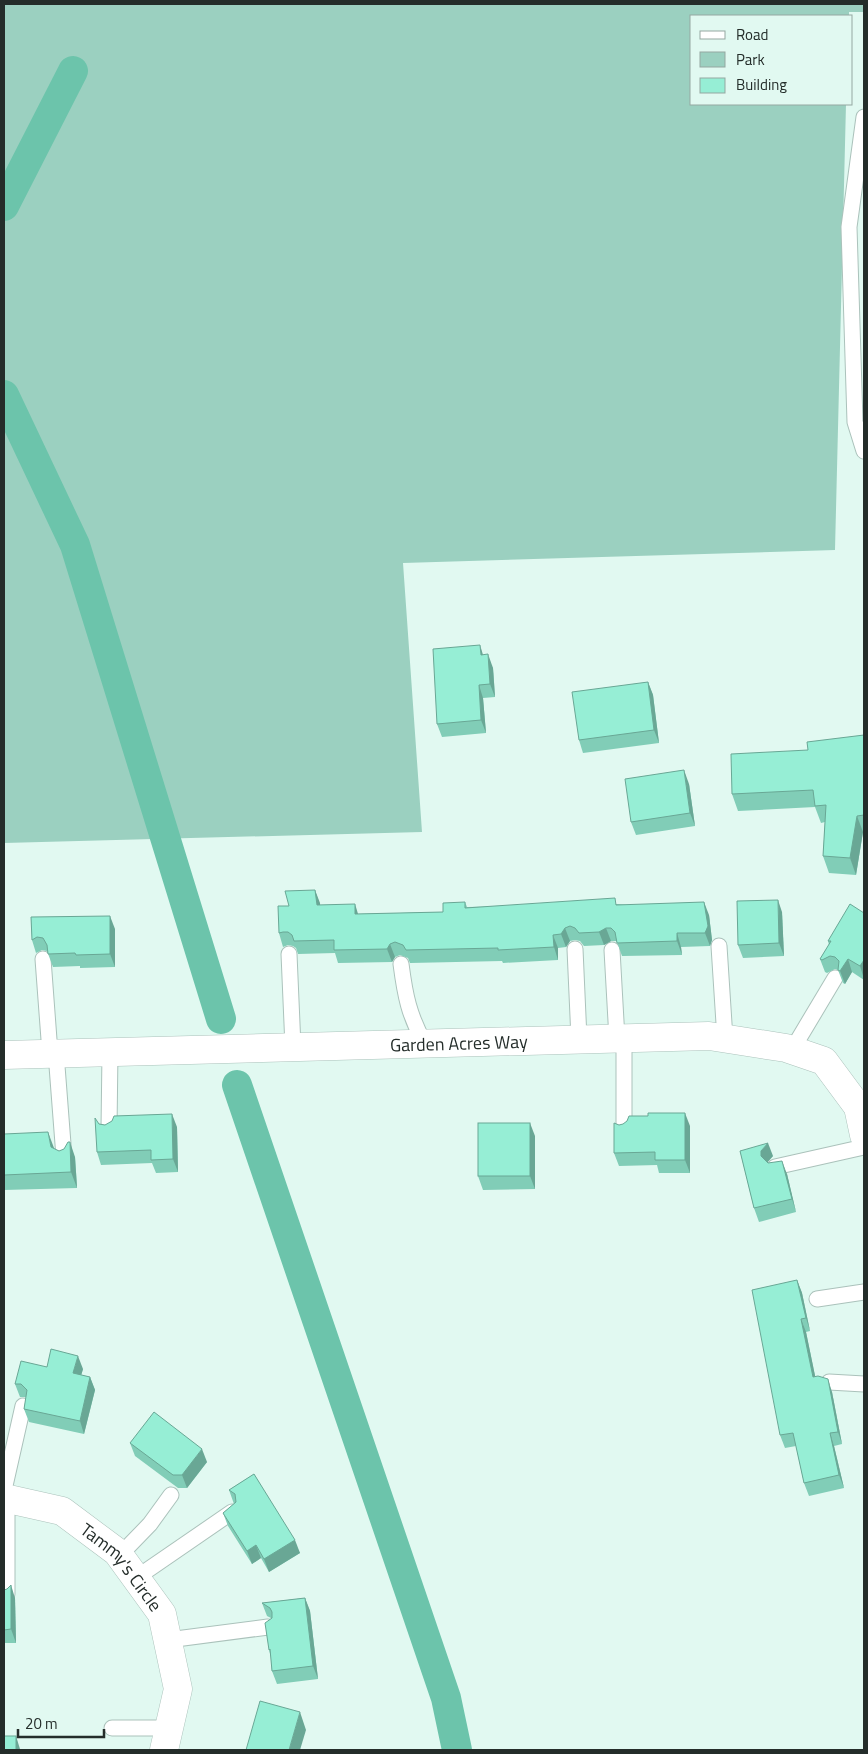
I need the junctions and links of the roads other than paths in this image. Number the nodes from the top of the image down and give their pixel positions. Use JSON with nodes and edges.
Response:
{"nodes":[{"id":1,"x":864,"y":117,"type":"edge"},
{"id":2,"x":864,"y":451,"type":"edge"},
{"id":3,"x":719,"y":946,"type":"dead end"},
{"id":4,"x":575,"y":948,"type":"dead end"},
{"id":5,"x":612,"y":950,"type":"dead end"},
{"id":6,"x":289,"y":954,"type":"dead end"},
{"id":7,"x":43,"y":959,"type":"dead end"},
{"id":8,"x":400,"y":964,"type":"dead end"},
{"id":9,"x":835,"y":978,"type":"dead end"},
{"id":10,"x":621,"y":1038,"type":"junction"},
{"id":11,"x":579,"y":1039,"type":"junction"},
{"id":12,"x":724,"y":1039,"type":"junction"},
{"id":13,"x":425,"y":1044,"type":"junction"},
{"id":14,"x":293,"y":1047,"type":"junction"},
{"id":15,"x":792,"y":1050,"type":"junction"},
{"id":16,"x":110,"y":1052,"type":"junction"},
{"id":17,"x":53,"y":1053,"type":"junction"},
{"id":18,"x":4,"y":1055,"type":"edge"},
{"id":19,"x":108,"y":1129,"type":"edge"},
{"id":20,"x":624,"y":1129,"type":"edge"},
{"id":21,"x":864,"y":1134,"type":"edge"},
{"id":22,"x":64,"y":1158,"type":"edge"},
{"id":23,"x":775,"y":1167,"type":"edge"},
{"id":24,"x":864,"y":1292,"type":"edge"},
{"id":25,"x":817,"y":1299,"type":"dead end"},
{"id":26,"x":829,"y":1382,"type":"edge"},
{"id":27,"x":864,"y":1384,"type":"edge"},
{"id":28,"x":23,"y":1406,"type":"edge"},
{"id":29,"x":171,"y":1495,"type":"dead end"},
{"id":30,"x":5,"y":1496,"type":"edge"},
{"id":31,"x":232,"y":1512,"type":"edge"},
{"id":32,"x":120,"y":1555,"type":"junction"},
{"id":33,"x":136,"y":1578,"type":"junction"},
{"id":34,"x":7,"y":1594,"type":"edge"},
{"id":35,"x":268,"y":1628,"type":"edge"},
{"id":36,"x":168,"y":1640,"type":"junction"},
{"id":37,"x":112,"y":1728,"type":"dead end"},
{"id":38,"x":167,"y":1739,"type":"edge"}],
"edges":[{"from":1,"to":2,"type":"lane"},
{"from":3,"to":12,"type":"lane"},
{"from":4,"to":11,"type":"lane"},
{"from":5,"to":10,"type":"lane"},
{"from":6,"to":14,"type":"lane"},
{"from":7,"to":17,"type":"lane"},
{"from":8,"to":13,"type":"lane"},
{"from":9,"to":15,"type":"lane"},
{"from":10,"to":11,"type":"street","name":"Garden Acres Way"},
{"from":10,"to":12,"type":"street","name":"Garden Acres Way"},
{"from":10,"to":20,"type":"lane"},
{"from":11,"to":13,"type":"street","name":"Garden Acres Way"},
{"from":12,"to":15,"type":"street","name":"Garden Acres Way"},
{"from":13,"to":14,"type":"street","name":"Garden Acres Way"},
{"from":14,"to":16,"type":"street","name":"Garden Acres Way"},
{"from":15,"to":21,"type":"street","name":"Garden Acres Way"},
{"from":16,"to":17,"type":"street","name":"Garden Acres Way"},
{"from":16,"to":19,"type":"lane"},
{"from":17,"to":18,"type":"street","name":"Garden Acres Way"},
{"from":17,"to":22,"type":"lane"},
{"from":21,"to":23,"type":"lane"},
{"from":24,"to":25,"type":"lane"},
{"from":26,"to":27,"type":"lane"},
{"from":28,"to":30,"type":"lane"},
{"from":29,"to":32,"type":"lane"},
{"from":30,"to":32,"type":"street","name":"Tammy's Circle"},
{"from":30,"to":34,"type":"lane"},
{"from":31,"to":33,"type":"lane"},
{"from":32,"to":33,"type":"street","name":"Tammy's Circle"},
{"from":33,"to":36,"type":"street","name":"Tammy's Circle"},
{"from":35,"to":36,"type":"lane"},
{"from":36,"to":38,"type":"street","name":"Tammy's Circle"},
{"from":37,"to":38,"type":"lane"}]}
